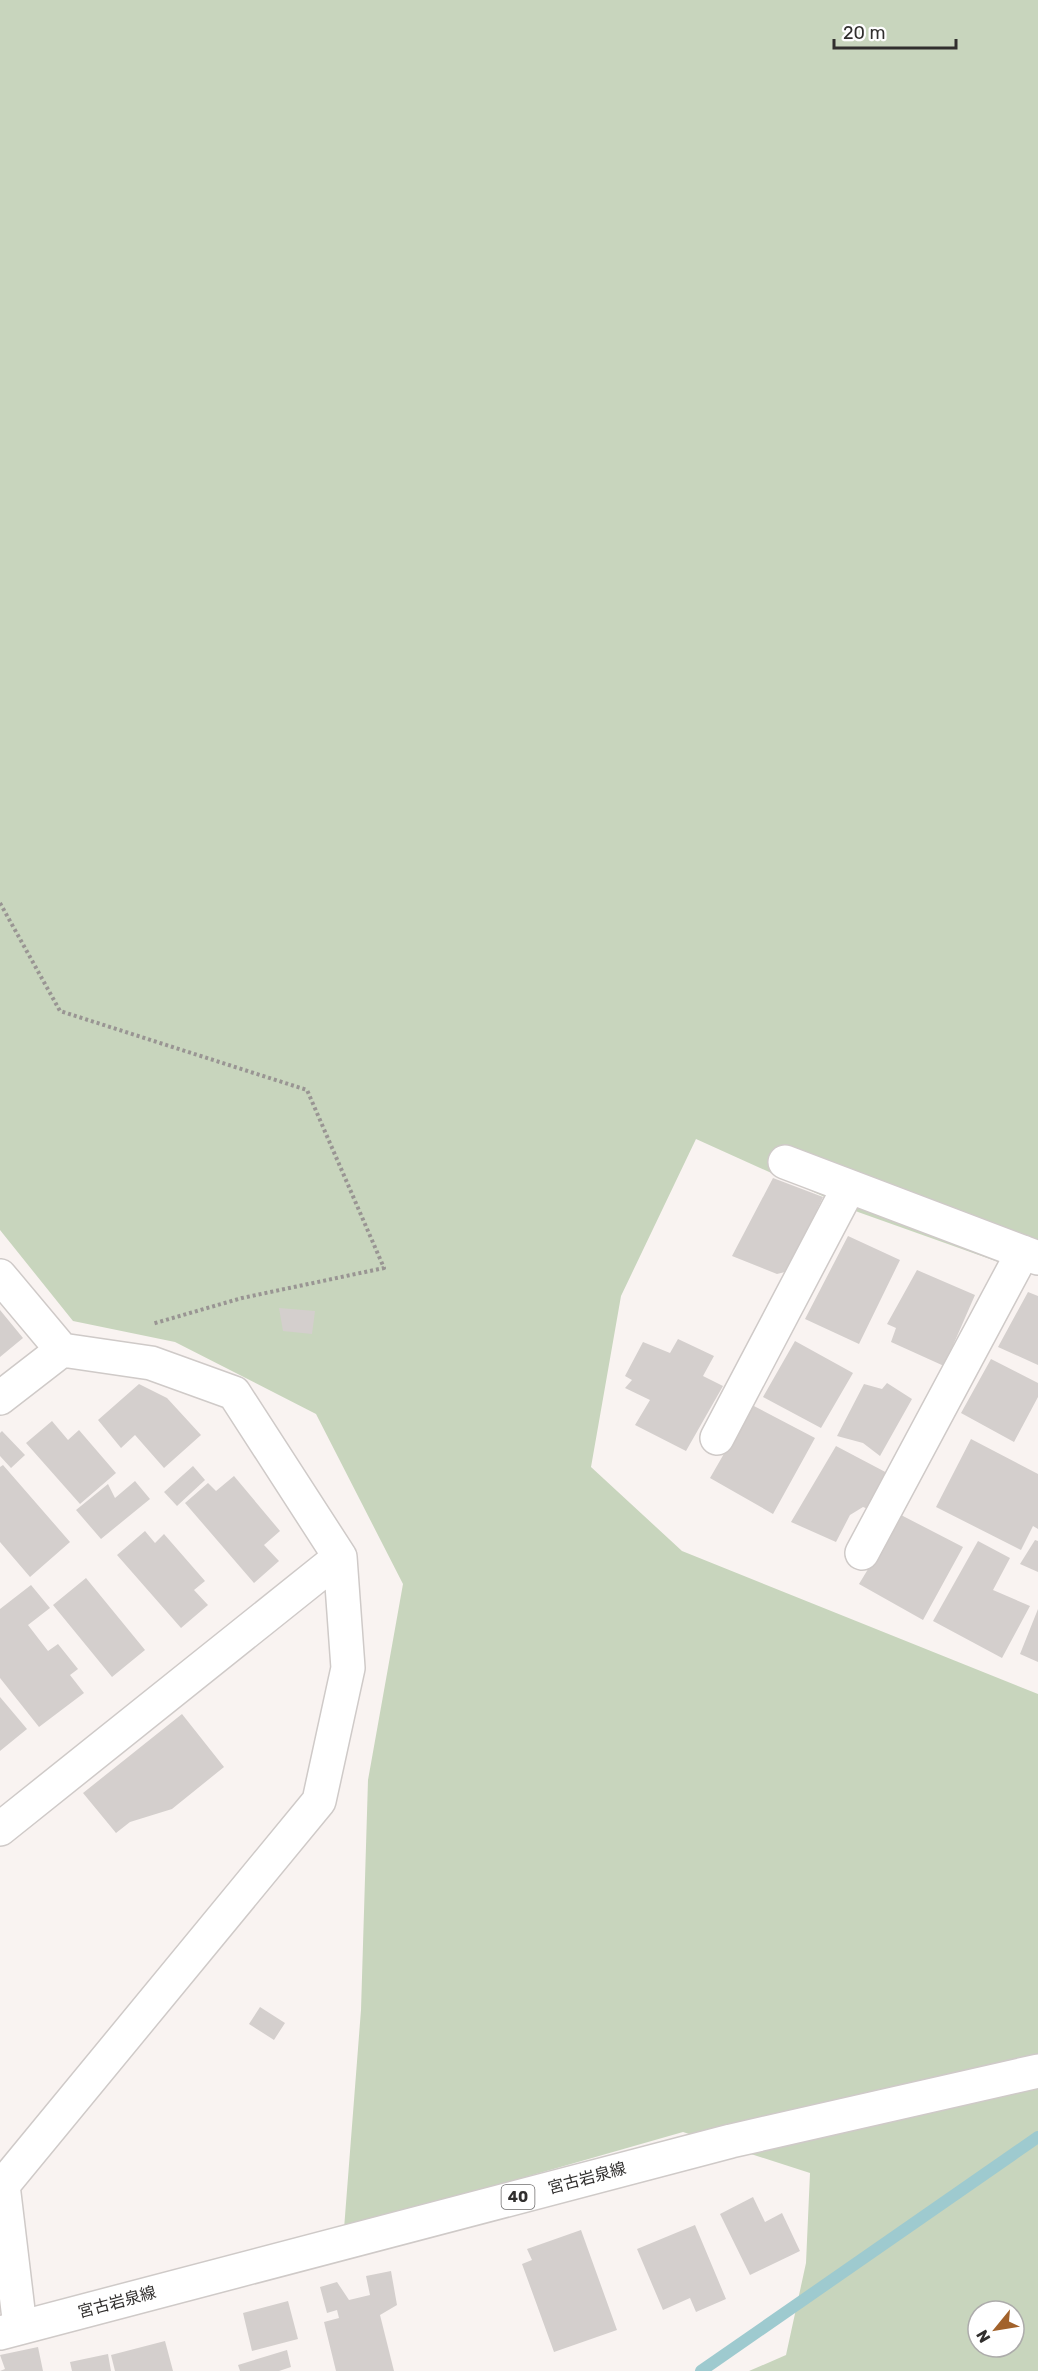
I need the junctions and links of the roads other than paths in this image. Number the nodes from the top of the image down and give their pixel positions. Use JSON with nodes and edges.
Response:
{"nodes":[{"id":1,"x":785,"y":1162,"type":"dead end"},
{"id":2,"x":849,"y":1186,"type":"junction"},
{"id":3,"x":1030,"y":1255,"type":"edge"},
{"id":4,"x":0,"y":1276,"type":"edge"},
{"id":5,"x":62,"y":1350,"type":"junction"},
{"id":6,"x":0,"y":1398,"type":"edge"},
{"id":7,"x":717,"y":1438,"type":"dead end"},
{"id":8,"x":862,"y":1553,"type":"dead end"},
{"id":9,"x":340,"y":1557,"type":"junction"},
{"id":10,"x":0,"y":1829,"type":"edge"},
{"id":11,"x":1038,"y":2071,"type":"edge"},
{"id":12,"x":10,"y":2330,"type":"edge"}],
"edges":[{"from":1,"to":2,"type":"street"},
{"from":2,"to":3,"type":"street"},
{"from":2,"to":7,"type":"street"},
{"from":3,"to":8,"type":"street"},
{"from":4,"to":5,"type":"street"},
{"from":5,"to":6,"type":"street"},
{"from":5,"to":9,"type":"street"},
{"from":9,"to":10,"type":"street"},
{"from":9,"to":12,"type":"street"},
{"from":11,"to":12,"type":"street","name":"宮古岩泉線","number":"40"}]}
